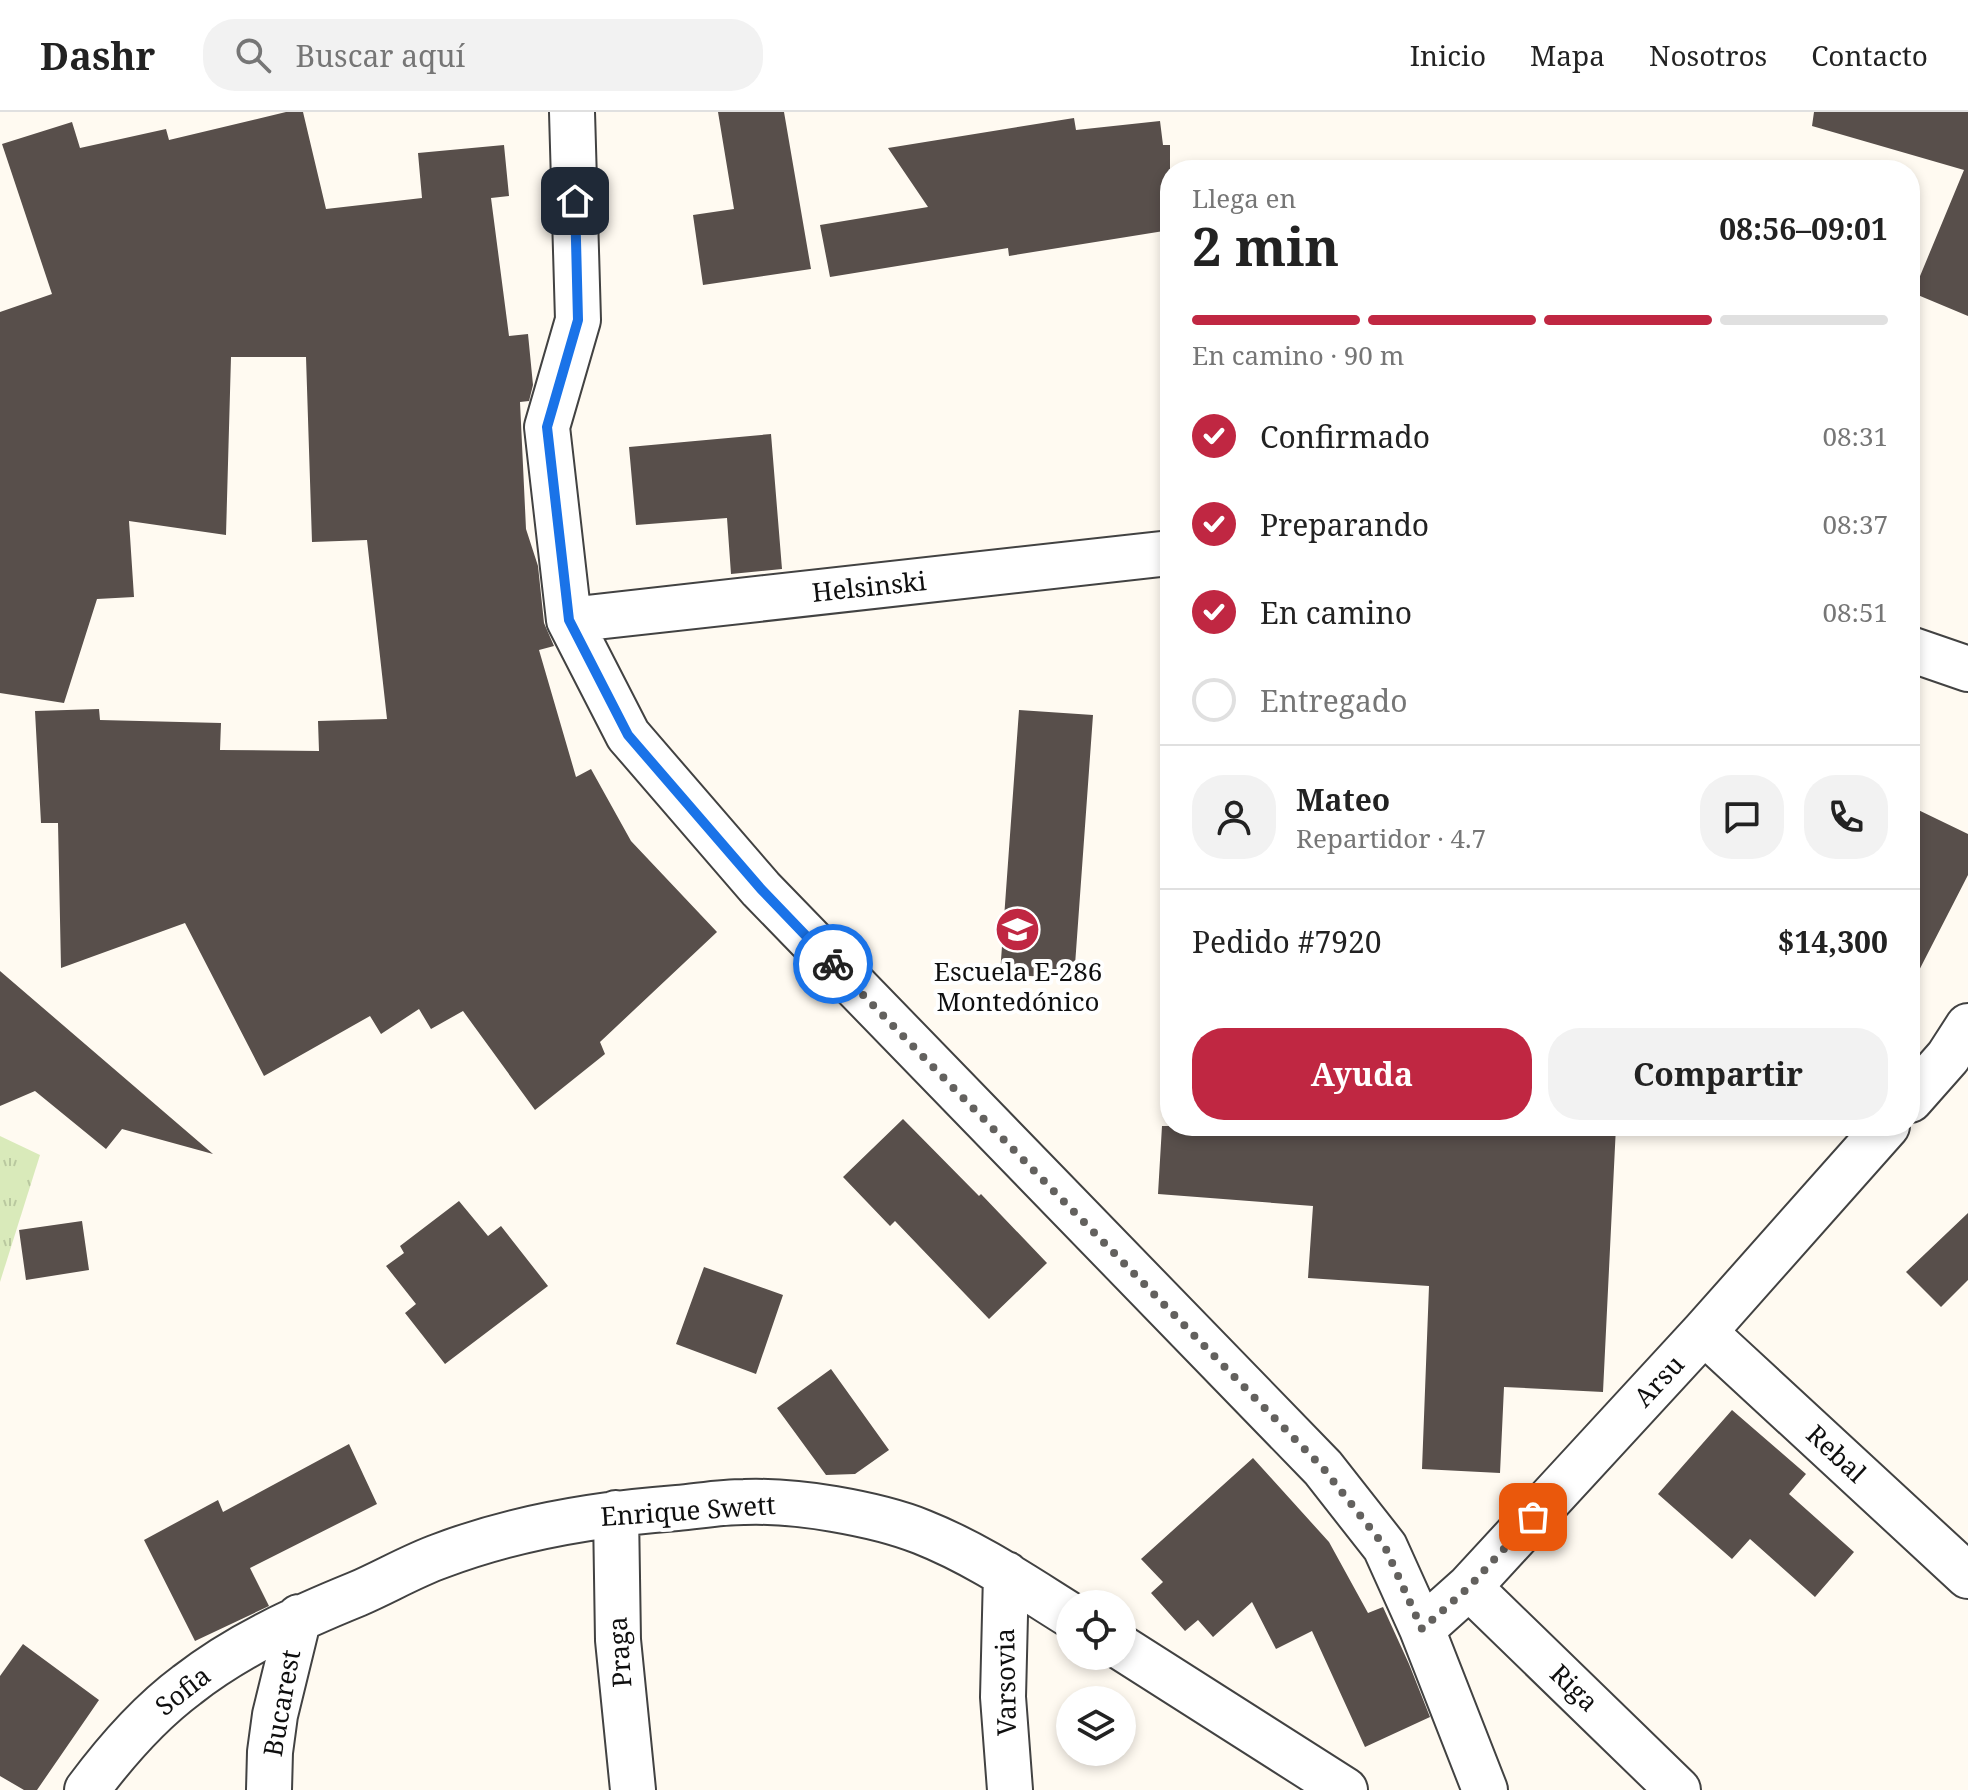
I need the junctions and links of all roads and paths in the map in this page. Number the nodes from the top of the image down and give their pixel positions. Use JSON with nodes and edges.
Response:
{"nodes":[{"id":1,"x":572,"y":112,"type":"edge"},
{"id":2,"x":1160,"y":554,"type":"edge"},
{"id":3,"x":569,"y":620,"type":"junction"},
{"id":4,"x":1920,"y":652,"type":"edge"},
{"id":5,"x":1968,"y":669,"type":"edge"},
{"id":6,"x":1961,"y":1053,"type":"edge"},
{"id":7,"x":1920,"y":1091,"type":"edge"},
{"id":8,"x":1878,"y":1136,"type":"edge"},
{"id":9,"x":1704,"y":1332,"type":"junction"},
{"id":10,"x":616,"y":1513,"type":"junction"},
{"id":11,"x":1006,"y":1574,"type":"junction"},
{"id":12,"x":1968,"y":1576,"type":"edge"},
{"id":13,"x":1469,"y":1587,"type":"junction"},
{"id":14,"x":1056,"y":1606,"type":"edge"},
{"id":15,"x":299,"y":1617,"type":"junction"},
{"id":16,"x":1422,"y":1629,"type":"junction"},
{"id":17,"x":1136,"y":1657,"type":"edge"},
{"id":18,"x":87,"y":1790,"type":"edge"},
{"id":19,"x":269,"y":1790,"type":"edge"},
{"id":20,"x":633,"y":1790,"type":"edge"},
{"id":21,"x":1010,"y":1790,"type":"edge"},
{"id":22,"x":1345,"y":1790,"type":"edge"},
{"id":23,"x":1485,"y":1790,"type":"edge"},
{"id":24,"x":1678,"y":1790,"type":"edge"}],
"edges":[{"from":1,"to":3,"type":"street"},
{"from":2,"to":3,"type":"street","name":"Helsinski"},
{"from":3,"to":16,"type":"street"},
{"from":4,"to":5,"type":"street"},
{"from":6,"to":7,"type":"street"},
{"from":8,"to":9,"type":"street","name":"Arsu"},
{"from":9,"to":12,"type":"street","name":"Rebal"},
{"from":9,"to":13,"type":"street","name":"Arsu"},
{"from":10,"to":11,"type":"street","name":"Enrique Swett"},
{"from":10,"to":15,"type":"street","name":"Enrique Swett"},
{"from":10,"to":20,"type":"street","name":"Praga"},
{"from":11,"to":14,"type":"street","name":"Enrique Swett"},
{"from":11,"to":21,"type":"street","name":"Varsovia"},
{"from":13,"to":16,"type":"street","name":"Arsu"},
{"from":13,"to":24,"type":"street","name":"Riga"},
{"from":15,"to":18,"type":"street","name":"Sofia"},
{"from":15,"to":19,"type":"street","name":"Bucarest"},
{"from":16,"to":23,"type":"street"},
{"from":17,"to":22,"type":"street"}]}
